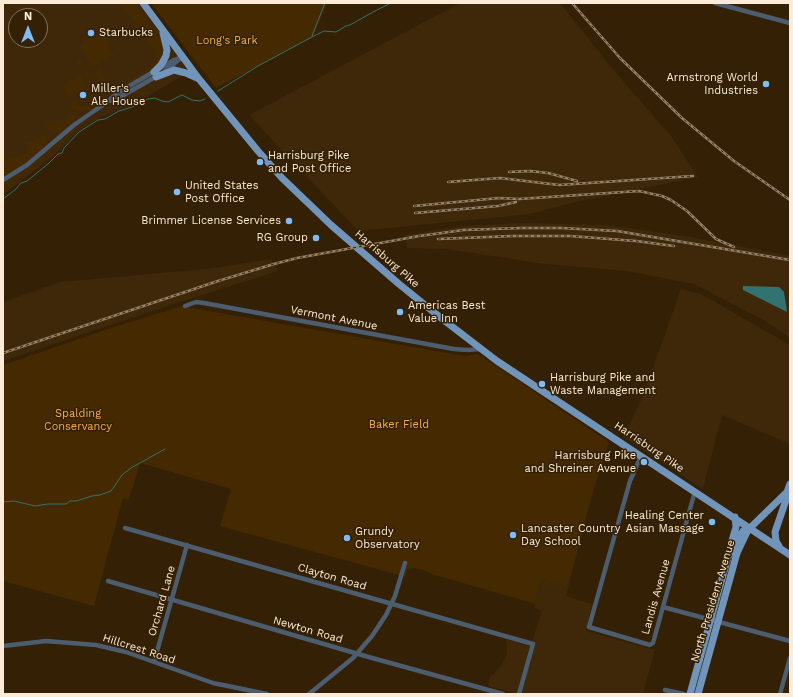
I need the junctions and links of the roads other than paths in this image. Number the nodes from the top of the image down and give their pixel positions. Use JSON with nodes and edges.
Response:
{"nodes":[{"id":1,"x":143,"y":3,"type":"edge"},
{"id":2,"x":715,"y":3,"type":"edge"},
{"id":3,"x":790,"y":23,"type":"edge"},
{"id":4,"x":162,"y":29,"type":"junction"},
{"id":5,"x":182,"y":57,"type":"junction"},
{"id":6,"x":155,"y":74,"type":"junction"},
{"id":7,"x":199,"y":79,"type":"junction"},
{"id":8,"x":3,"y":180,"type":"edge"},
{"id":9,"x":185,"y":306,"type":"dead end"},
{"id":10,"x":481,"y":349,"type":"junction"},
{"id":11,"x":641,"y":456,"type":"junction"},
{"id":12,"x":790,"y":484,"type":"edge"},
{"id":13,"x":695,"y":491,"type":"junction"},
{"id":14,"x":787,"y":492,"type":"junction"},
{"id":15,"x":735,"y":517,"type":"junction"},
{"id":16,"x":125,"y":528,"type":"dead end"},
{"id":17,"x":750,"y":528,"type":"junction"},
{"id":18,"x":186,"y":545,"type":"junction"},
{"id":19,"x":780,"y":548,"type":"junction"},
{"id":20,"x":790,"y":555,"type":"edge"},
{"id":21,"x":728,"y":557,"type":"junction"},
{"id":22,"x":405,"y":563,"type":"dead end"},
{"id":23,"x":108,"y":581,"type":"dead end"},
{"id":24,"x":172,"y":600,"type":"junction"},
{"id":25,"x":392,"y":603,"type":"junction"},
{"id":26,"x":663,"y":607,"type":"junction"},
{"id":27,"x":710,"y":620,"type":"junction"},
{"id":28,"x":718,"y":622,"type":"junction"},
{"id":29,"x":790,"y":641,"type":"edge"},
{"id":30,"x":3,"y":646,"type":"edge"},
{"id":31,"x":358,"y":653,"type":"junction"},
{"id":32,"x":790,"y":658,"type":"edge"},
{"id":33,"x":154,"y":662,"type":"junction"},
{"id":34,"x":665,"y":690,"type":"dead end"},
{"id":35,"x":267,"y":694,"type":"edge"},
{"id":36,"x":309,"y":694,"type":"edge"},
{"id":37,"x":503,"y":694,"type":"edge"},
{"id":38,"x":519,"y":694,"type":"edge"},
{"id":39,"x":684,"y":694,"type":"edge"},
{"id":40,"x":690,"y":694,"type":"edge"},
{"id":41,"x":698,"y":694,"type":"edge"},
{"id":42,"x":780,"y":694,"type":"edge"}],
"edges":[{"from":1,"to":4,"type":"main road","name":"Harrisburg Pike"},
{"from":2,"to":3,"type":"street"},
{"from":4,"to":5,"type":"main road","name":"Harrisburg Pike"},
{"from":4,"to":6,"type":"main road"},
{"from":5,"to":6,"type":"street"},
{"from":5,"to":7,"type":"main road","name":"Harrisburg Pike"},
{"from":6,"to":7,"type":"main road"},
{"from":6,"to":8,"type":"street"},
{"from":7,"to":10,"type":"main road","name":"Harrisburg Pike"},
{"from":9,"to":10,"type":"street","name":"Vermont Avenue"},
{"from":10,"to":11,"type":"main road","name":"Harrisburg Pike"},
{"from":11,"to":13,"type":"main road","name":"Harrisburg Pike"},
{"from":11,"to":26,"type":"street","name":"Landis Avenue"},
{"from":12,"to":14,"type":"main road"},
{"from":13,"to":15,"type":"main road","name":"Harrisburg Pike"},
{"from":13,"to":26,"type":"street","name":"Landis Avenue"},
{"from":14,"to":17,"type":"main road"},
{"from":14,"to":19,"type":"main road"},
{"from":15,"to":17,"type":"main road","name":"Harrisburg Pike"},
{"from":15,"to":21,"type":"main road"},
{"from":16,"to":18,"type":"street","name":"Clayton Road"},
{"from":17,"to":19,"type":"main road","name":"Harrisburg Pike"},
{"from":17,"to":21,"type":"main road","name":"North President Avenue"},
{"from":17,"to":28,"type":"main road","name":"North President Avenue"},
{"from":18,"to":24,"type":"street","name":"Orchard Lane"},
{"from":18,"to":25,"type":"street","name":"Clayton Road"},
{"from":19,"to":20,"type":"main road","name":"Harrisburg Pike"},
{"from":21,"to":27,"type":"main road","name":"North President Avenue"},
{"from":22,"to":25,"type":"street"},
{"from":23,"to":24,"type":"street","name":"Newton Road"},
{"from":24,"to":31,"type":"street","name":"Newton Road"},
{"from":24,"to":33,"type":"street","name":"Orchard Lane"},
{"from":25,"to":31,"type":"street"},
{"from":25,"to":38,"type":"street","name":"Clayton Road"},
{"from":26,"to":27,"type":"street"},
{"from":27,"to":28,"type":"street"},
{"from":27,"to":40,"type":"main road","name":"North President Avenue"},
{"from":28,"to":29,"type":"street"},
{"from":28,"to":41,"type":"main road","name":"North President Avenue"},
{"from":30,"to":33,"type":"street","name":"Hillcrest Road"},
{"from":31,"to":36,"type":"street"},
{"from":31,"to":37,"type":"street","name":"Newton Road"},
{"from":32,"to":42,"type":"street"},
{"from":33,"to":35,"type":"street","name":"Hillcrest Road"},
{"from":34,"to":39,"type":"street"}]}
